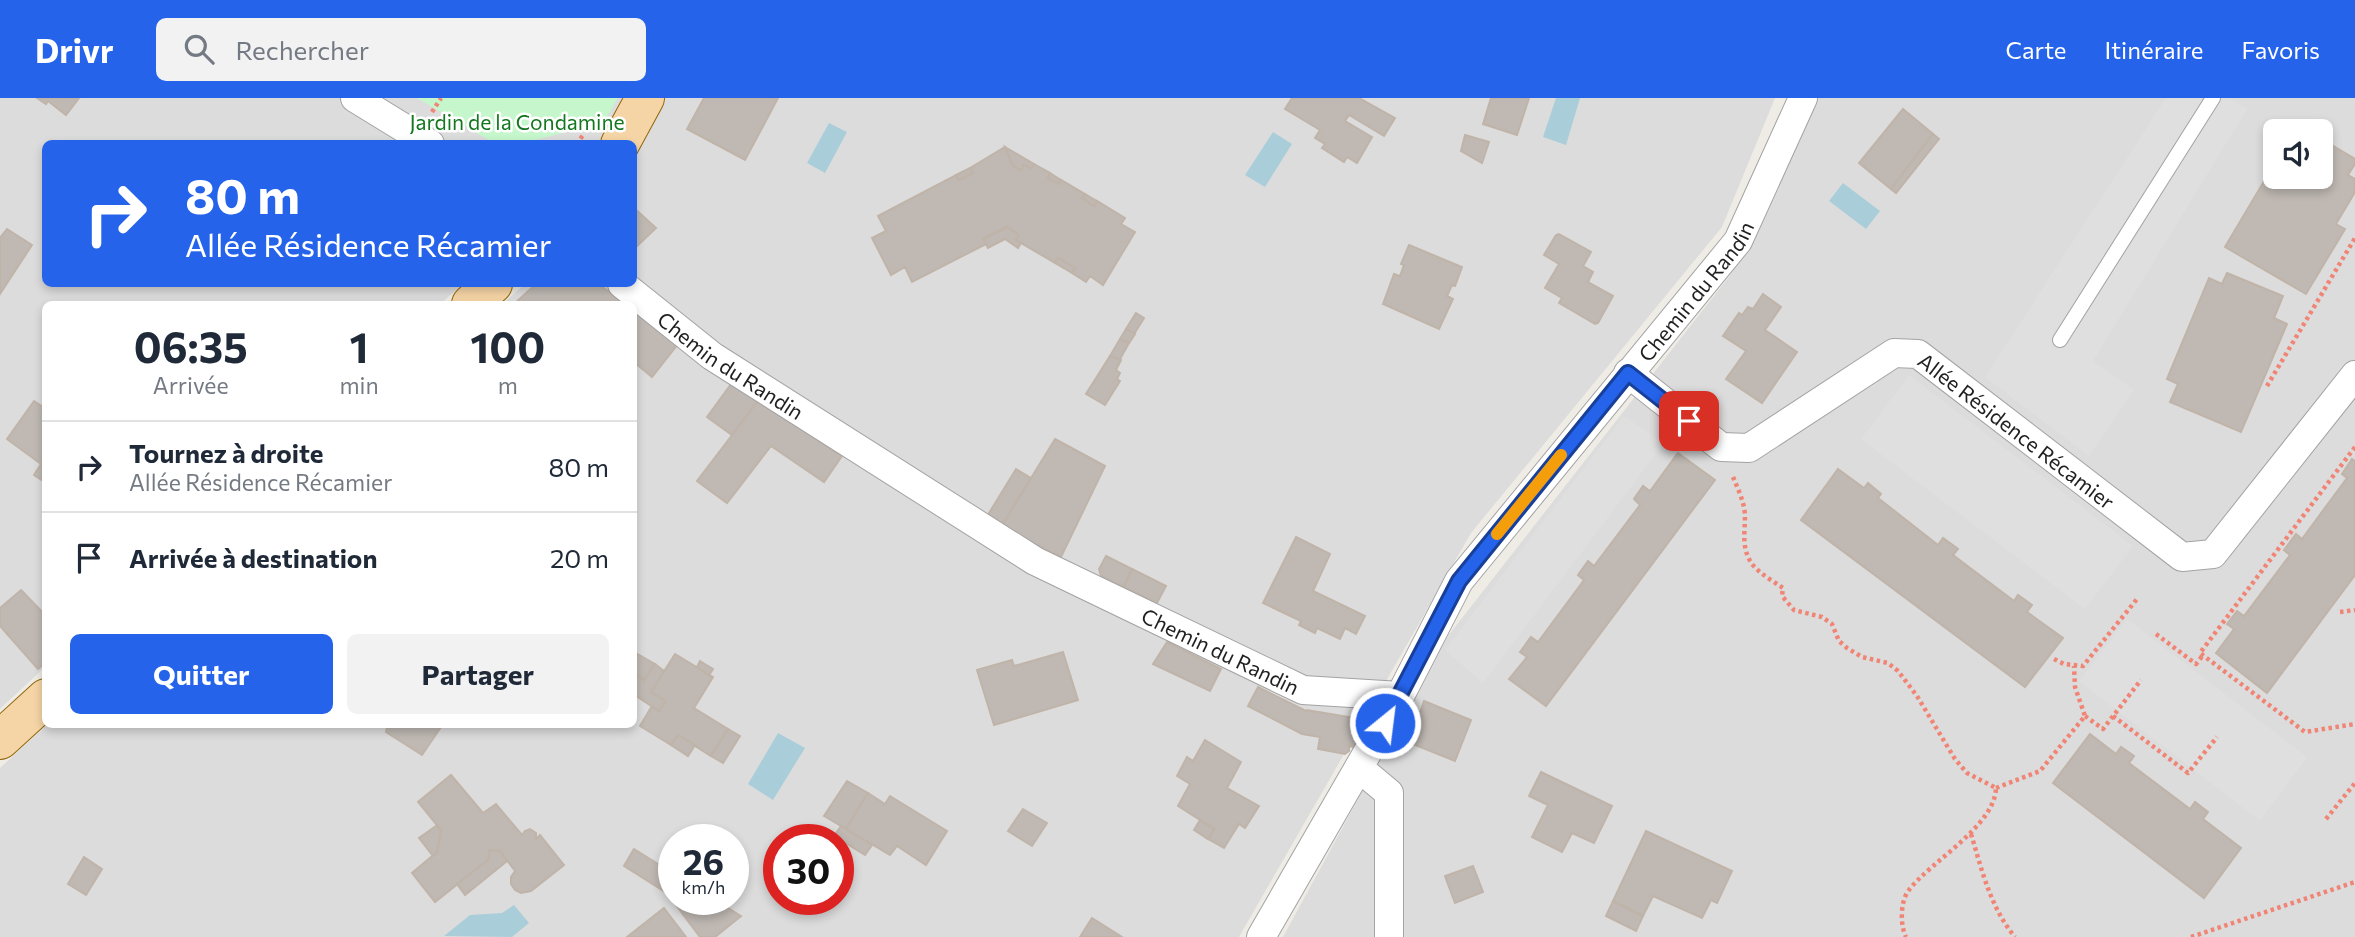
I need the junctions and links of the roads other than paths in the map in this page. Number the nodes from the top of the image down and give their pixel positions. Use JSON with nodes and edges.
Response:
{"nodes":[{"id":1,"x":355,"y":98,"type":"edge"},
{"id":2,"x":645,"y":98,"type":"edge"},
{"id":3,"x":1803,"y":98,"type":"edge"},
{"id":4,"x":2213,"y":98,"type":"edge"},
{"id":5,"x":603,"y":137,"type":"edge"},
{"id":6,"x":423,"y":140,"type":"edge"},
{"id":7,"x":490,"y":287,"type":"edge"},
{"id":8,"x":626,"y":287,"type":"edge"},
{"id":9,"x":474,"y":301,"type":"edge"},
{"id":10,"x":2060,"y":340,"type":"dead end"},
{"id":11,"x":1628,"y":373,"type":"junction"},
{"id":12,"x":2355,"y":375,"type":"edge"},
{"id":13,"x":1400,"y":696,"type":"junction"},
{"id":14,"x":42,"y":702,"type":"edge"},
{"id":15,"x":0,"y":740,"type":"edge"},
{"id":16,"x":1359,"y":768,"type":"junction"},
{"id":17,"x":1261,"y":937,"type":"edge"},
{"id":18,"x":1389,"y":937,"type":"edge"}],
"edges":[{"from":1,"to":6,"type":"street"},
{"from":2,"to":5,"type":"main road"},
{"from":3,"to":11,"type":"street","name":"Chemin du Randin"},
{"from":4,"to":10,"type":"lane"},
{"from":7,"to":9,"type":"main road"},
{"from":8,"to":13,"type":"street","name":"Chemin du Randin"},
{"from":11,"to":12,"type":"street","name":"Allée Résidence Récamier"},
{"from":11,"to":13,"type":"street","name":"Chemin du Randin"},
{"from":13,"to":16,"type":"street"},
{"from":14,"to":15,"type":"main road"},
{"from":16,"to":17,"type":"street"},
{"from":16,"to":18,"type":"street"}]}
